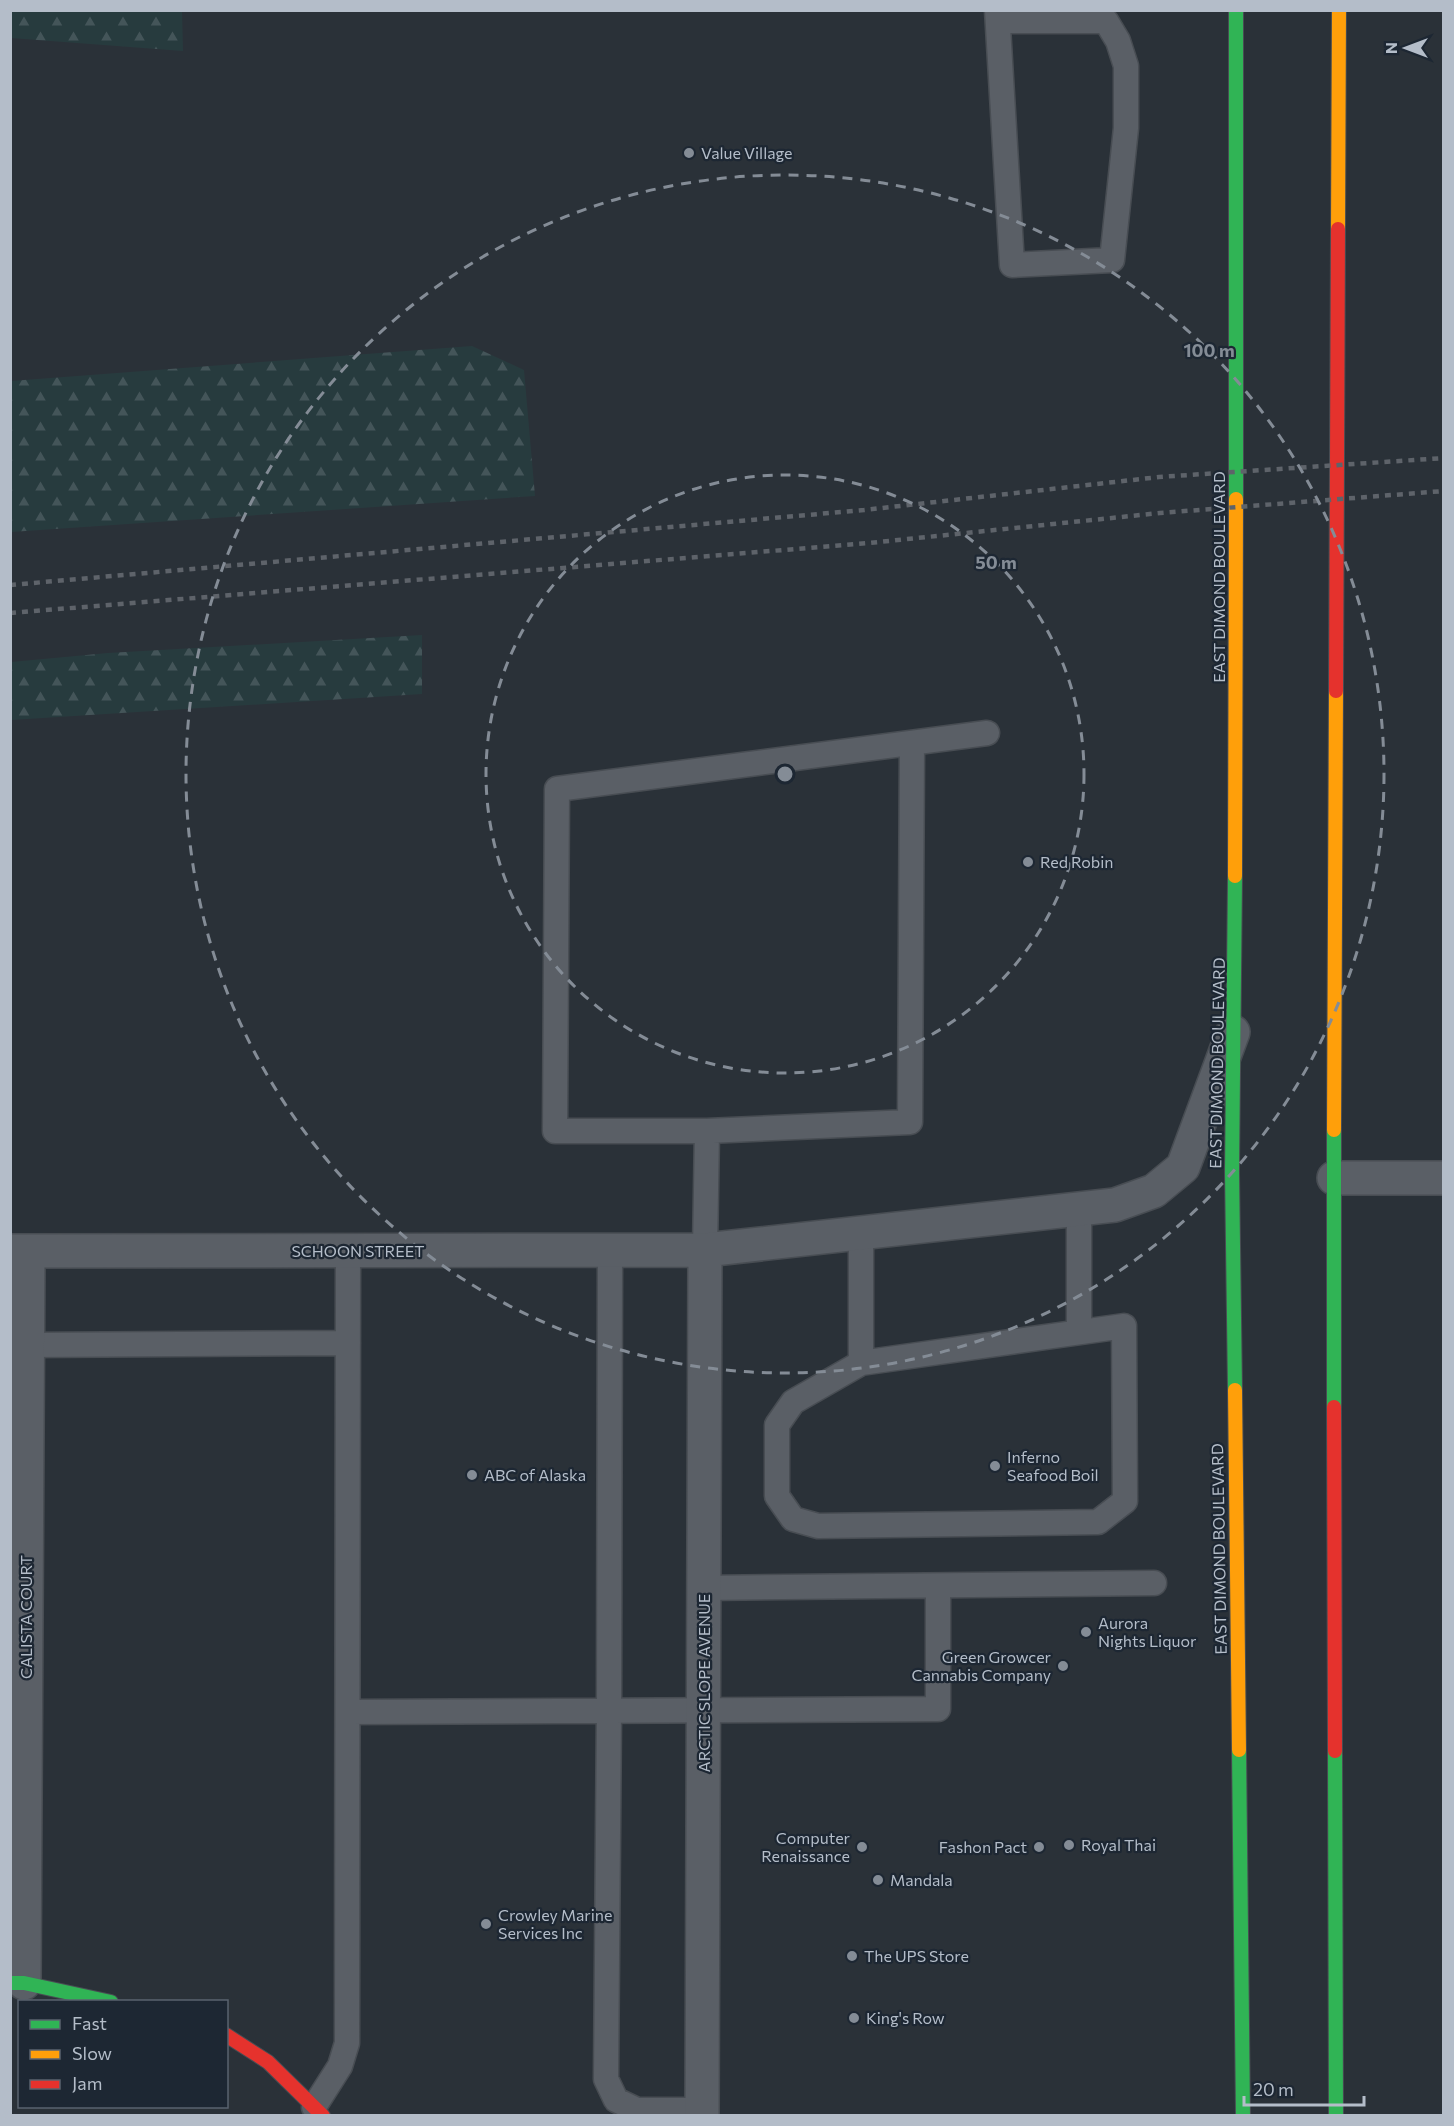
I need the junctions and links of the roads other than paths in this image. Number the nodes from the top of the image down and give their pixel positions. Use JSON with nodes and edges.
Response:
{"nodes":[{"id":1,"x":1236,"y":10,"type":"edge"},
{"id":2,"x":1339,"y":10,"type":"edge"},
{"id":3,"x":997,"y":16,"type":"edge"},
{"id":4,"x":987,"y":733,"type":"dead end"},
{"id":5,"x":912,"y":743,"type":"junction"},
{"id":6,"x":1235,"y":1025,"type":"junction"},
{"id":7,"x":707,"y":1131,"type":"junction"},
{"id":8,"x":1334,"y":1178,"type":"junction"},
{"id":9,"x":1443,"y":1178,"type":"edge"},
{"id":10,"x":1079,"y":1209,"type":"junction"},
{"id":11,"x":861,"y":1233,"type":"junction"},
{"id":12,"x":610,"y":1250,"type":"junction"},
{"id":13,"x":705,"y":1250,"type":"junction"},
{"id":14,"x":348,"y":1251,"type":"junction"},
{"id":15,"x":19,"y":1252,"type":"edge"},
{"id":16,"x":1079,"y":1332,"type":"junction"},
{"id":17,"x":348,"y":1343,"type":"junction"},
{"id":18,"x":28,"y":1346,"type":"junction"},
{"id":19,"x":861,"y":1363,"type":"junction"},
{"id":20,"x":1154,"y":1583,"type":"dead end"},
{"id":21,"x":938,"y":1586,"type":"junction"},
{"id":22,"x":704,"y":1588,"type":"junction"},
{"id":23,"x":704,"y":1710,"type":"junction"},
{"id":24,"x":609,"y":1711,"type":"junction"},
{"id":25,"x":348,"y":1712,"type":"junction"},
{"id":26,"x":17,"y":1983,"type":"edge"},
{"id":27,"x":106,"y":2000,"type":"edge"},
{"id":28,"x":228,"y":2037,"type":"edge"},
{"id":29,"x":319,"y":2111,"type":"edge"},
{"id":30,"x":702,"y":2113,"type":"edge"},
{"id":31,"x":1243,"y":2115,"type":"edge"},
{"id":32,"x":1335,"y":2115,"type":"edge"}],
"edges":[{"from":1,"to":6,"type":"main road","name":"EAST DIMOND BOULEVARD"},
{"from":2,"to":8,"type":"main road"},
{"from":3,"to":3,"type":"lane"},
{"from":4,"to":5,"type":"lane"},
{"from":5,"to":7,"type":"lane"},
{"from":5,"to":7,"type":"lane"},
{"from":6,"to":10,"type":"street","name":"SCHOON STREET"},
{"from":6,"to":31,"type":"main road","name":"EAST DIMOND BOULEVARD"},
{"from":7,"to":13,"type":"lane"},
{"from":8,"to":9,"type":"street"},
{"from":8,"to":32,"type":"main road"},
{"from":10,"to":11,"type":"street","name":"SCHOON STREET"},
{"from":10,"to":16,"type":"lane"},
{"from":11,"to":13,"type":"street","name":"SCHOON STREET"},
{"from":11,"to":19,"type":"lane"},
{"from":12,"to":13,"type":"street","name":"SCHOON STREET"},
{"from":12,"to":14,"type":"street","name":"SCHOON STREET"},
{"from":12,"to":24,"type":"lane"},
{"from":13,"to":22,"type":"street","name":"ARCTIC SLOPE AVENUE"},
{"from":14,"to":15,"type":"street","name":"SCHOON STREET"},
{"from":14,"to":17,"type":"lane"},
{"from":15,"to":18,"type":"street","name":"CALISTA COURT"},
{"from":16,"to":19,"type":"lane"},
{"from":16,"to":19,"type":"lane"},
{"from":17,"to":18,"type":"lane"},
{"from":17,"to":25,"type":"lane"},
{"from":18,"to":26,"type":"street","name":"CALISTA COURT"},
{"from":20,"to":21,"type":"lane"},
{"from":21,"to":22,"type":"lane"},
{"from":21,"to":23,"type":"lane"},
{"from":22,"to":23,"type":"street","name":"ARCTIC SLOPE AVENUE"},
{"from":23,"to":24,"type":"lane"},
{"from":23,"to":30,"type":"street","name":"ARCTIC SLOPE AVENUE"},
{"from":24,"to":25,"type":"lane"},
{"from":24,"to":30,"type":"lane"},
{"from":25,"to":29,"type":"lane"},
{"from":26,"to":27,"type":"main road"},
{"from":28,"to":29,"type":"main road"}]}
